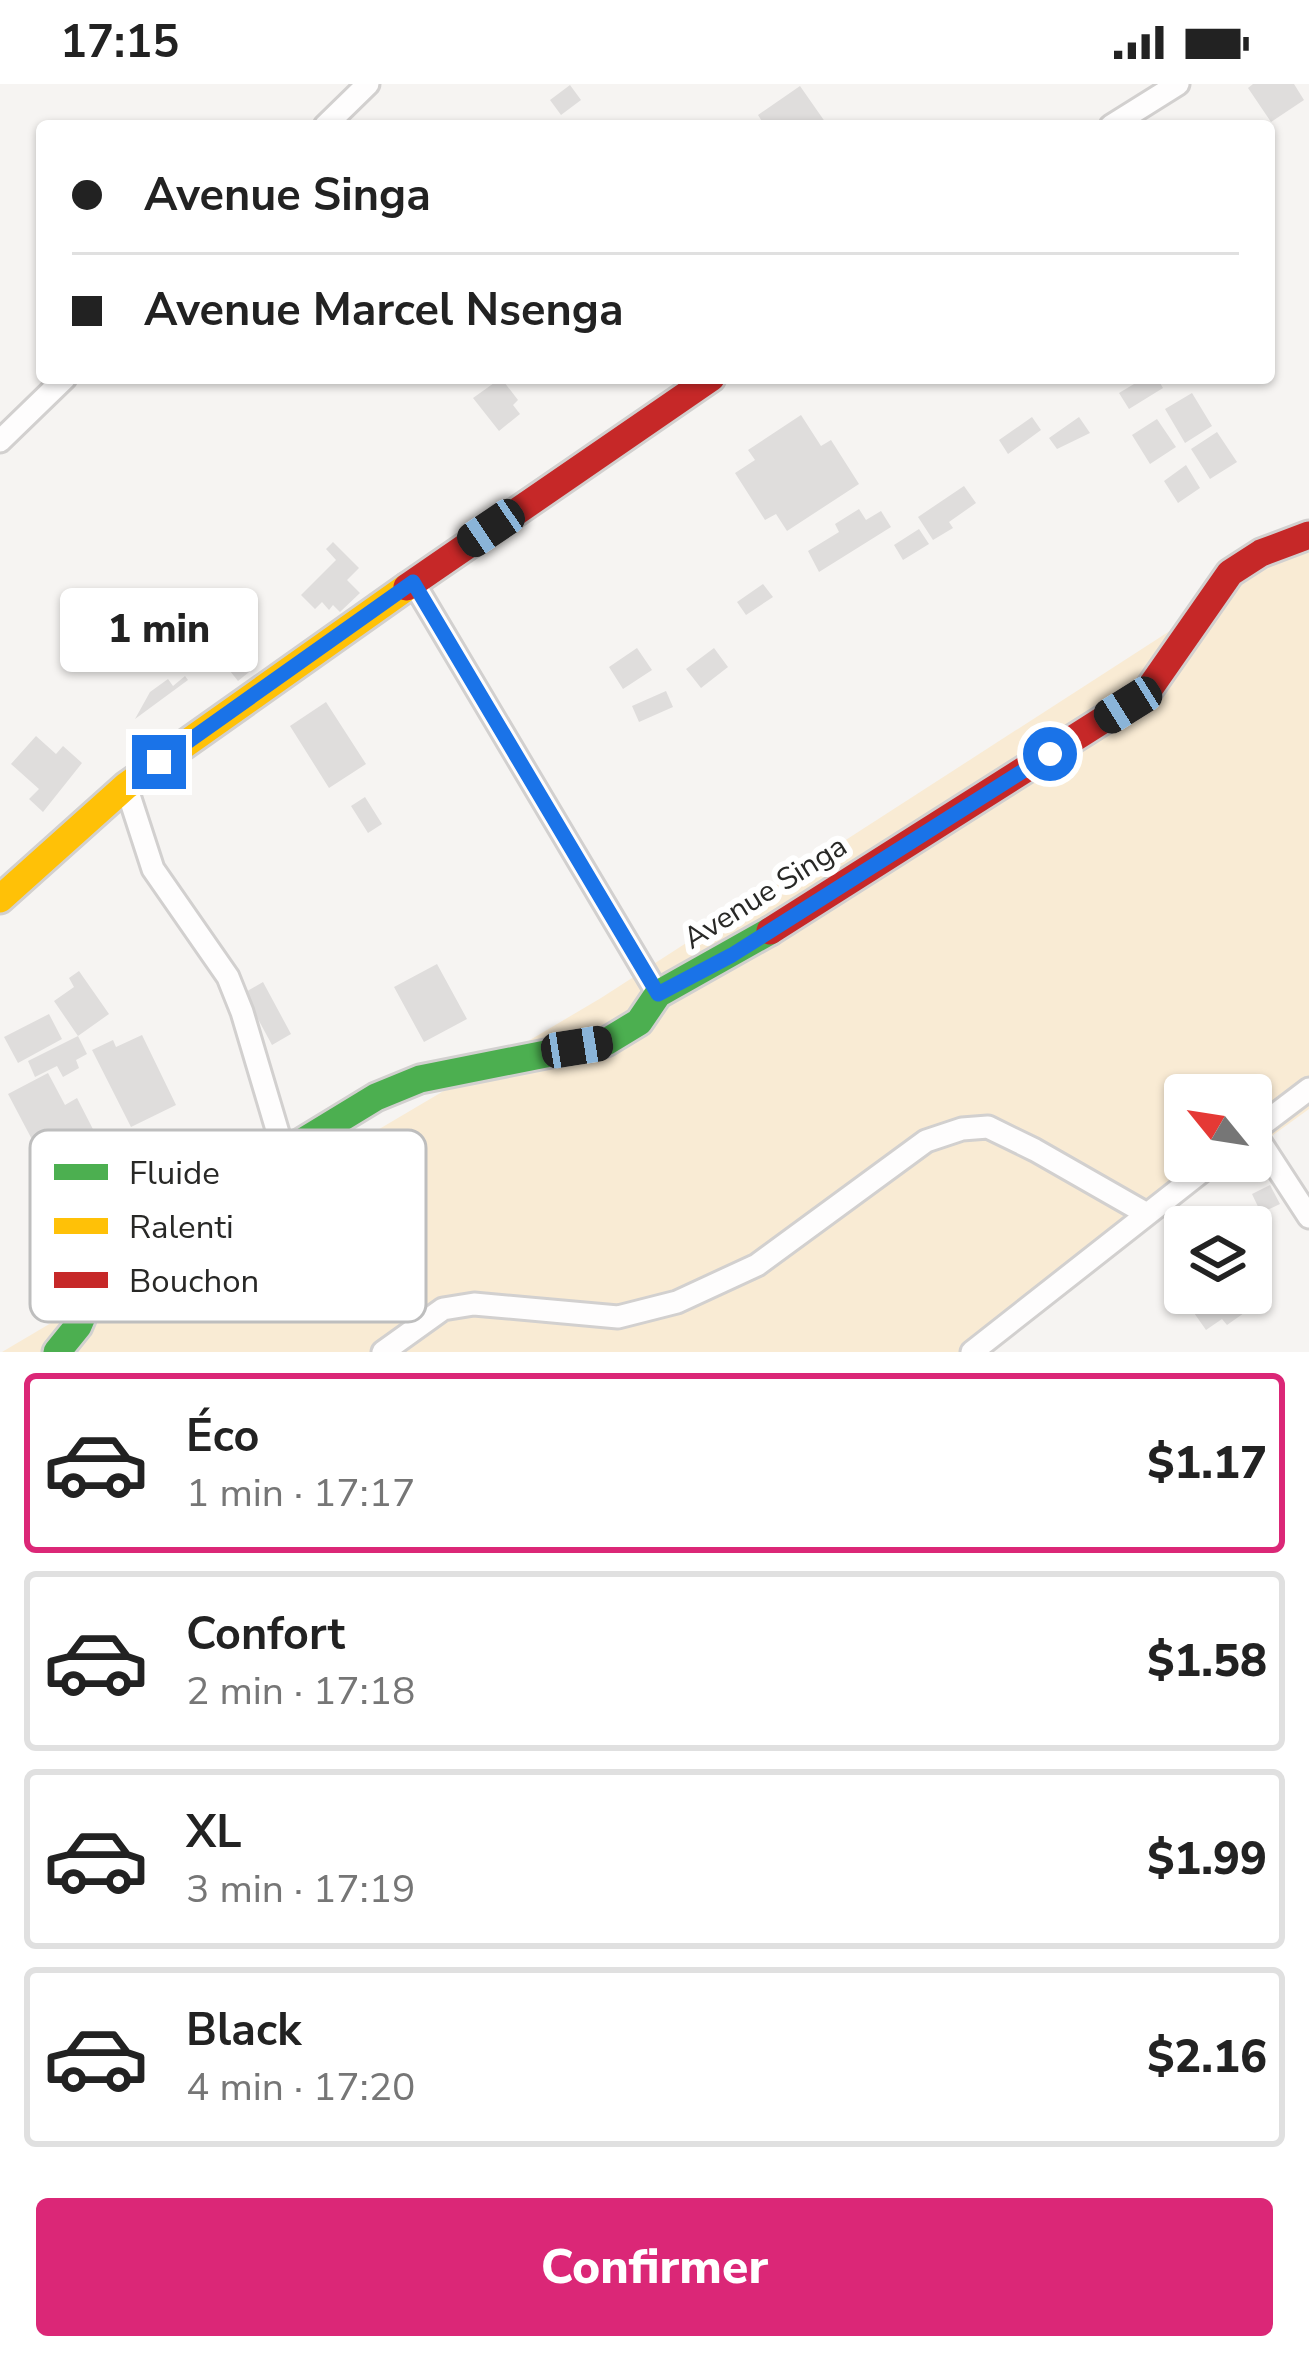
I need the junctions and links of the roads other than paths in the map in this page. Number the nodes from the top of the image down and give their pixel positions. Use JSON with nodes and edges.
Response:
{"nodes":[{"id":1,"x":368,"y":84,"type":"edge"},
{"id":2,"x":1178,"y":84,"type":"edge"},
{"id":3,"x":331,"y":120,"type":"edge"},
{"id":4,"x":1121,"y":120,"type":"edge"},
{"id":5,"x":59,"y":384,"type":"edge"},
{"id":6,"x":702,"y":384,"type":"edge"},
{"id":7,"x":0,"y":441,"type":"edge"},
{"id":8,"x":1309,"y":535,"type":"edge"},
{"id":9,"x":413,"y":582,"type":"junction"},
{"id":10,"x":126,"y":786,"type":"junction"},
{"id":11,"x":0,"y":898,"type":"edge"},
{"id":12,"x":658,"y":994,"type":"junction"},
{"id":13,"x":1309,"y":1089,"type":"edge"},
{"id":14,"x":1272,"y":1117,"type":"edge"},
{"id":15,"x":277,"y":1130,"type":"edge"},
{"id":16,"x":322,"y":1130,"type":"edge"},
{"id":17,"x":1272,"y":1161,"type":"edge"},
{"id":18,"x":1188,"y":1182,"type":"edge"},
{"id":19,"x":1148,"y":1214,"type":"junction"},
{"id":20,"x":1309,"y":1216,"type":"edge"},
{"id":21,"x":426,"y":1321,"type":"edge"},
{"id":22,"x":80,"y":1322,"type":"edge"},
{"id":23,"x":425,"y":1322,"type":"edge"},
{"id":24,"x":57,"y":1352,"type":"edge"},
{"id":25,"x":382,"y":1352,"type":"edge"},
{"id":26,"x":971,"y":1352,"type":"edge"}],
"edges":[{"from":1,"to":3,"type":"street"},
{"from":2,"to":4,"type":"street"},
{"from":5,"to":7,"type":"street"},
{"from":6,"to":9,"type":"street"},
{"from":8,"to":12,"type":"street","name":"Avenue Singa"},
{"from":9,"to":10,"type":"street"},
{"from":9,"to":12,"type":"street"},
{"from":10,"to":11,"type":"street"},
{"from":10,"to":15,"type":"street"},
{"from":12,"to":16,"type":"street","name":"Avenue Singa"},
{"from":13,"to":14,"type":"street"},
{"from":17,"to":20,"type":"street"},
{"from":18,"to":19,"type":"street"},
{"from":19,"to":21,"type":"street"},
{"from":19,"to":26,"type":"street"},
{"from":22,"to":24,"type":"street","name":"Avenue Singa"},
{"from":23,"to":25,"type":"street"}]}
